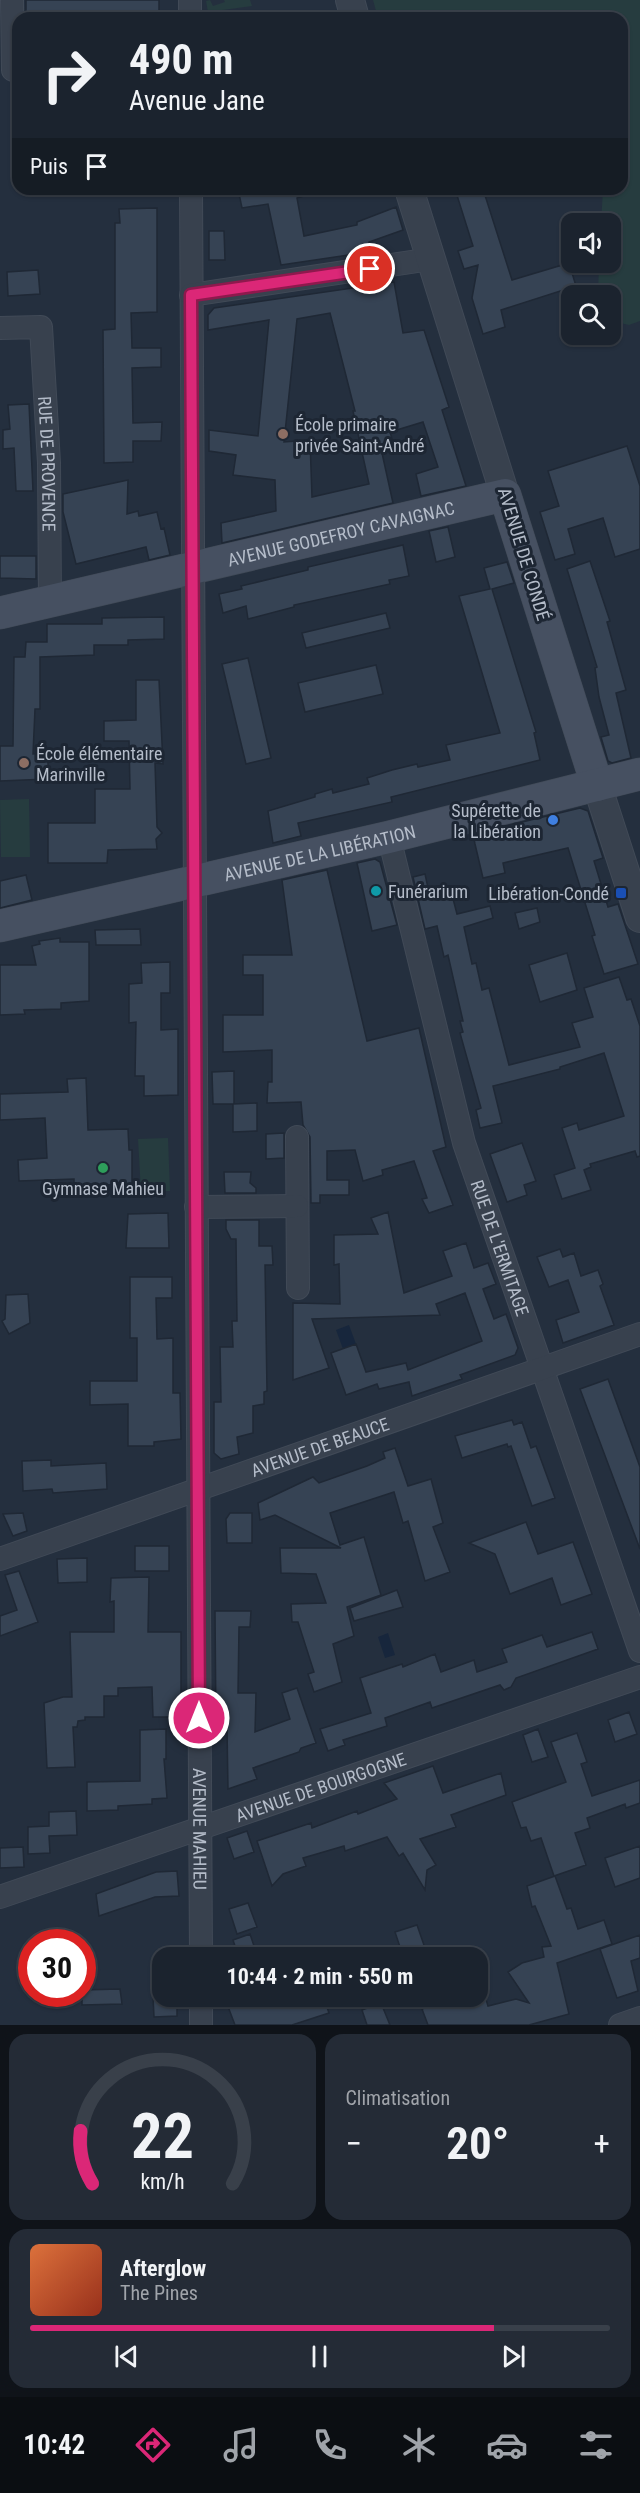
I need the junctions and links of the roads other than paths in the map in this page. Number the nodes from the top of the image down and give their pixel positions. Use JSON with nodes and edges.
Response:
{"nodes":[{"id":1,"x":12,"y":0,"type":"edge"},
{"id":2,"x":10,"y":70,"type":"edge"},
{"id":3,"x":191,"y":195,"type":"edge"},
{"id":4,"x":411,"y":195,"type":"edge"},
{"id":5,"x":431,"y":259,"type":"junction"},
{"id":6,"x":191,"y":295,"type":"junction"},
{"id":7,"x":0,"y":328,"type":"edge"},
{"id":8,"x":508,"y":485,"type":"junction"},
{"id":9,"x":193,"y":569,"type":"junction"},
{"id":10,"x":50,"y":602,"type":"junction"},
{"id":11,"x":0,"y":613,"type":"edge"},
{"id":12,"x":640,"y":774,"type":"edge"},
{"id":13,"x":597,"y":785,"type":"junction"},
{"id":14,"x":389,"y":837,"type":"junction"},
{"id":15,"x":193,"y":882,"type":"junction"},
{"id":16,"x":640,"y":918,"type":"edge"},
{"id":17,"x":0,"y":926,"type":"edge"},
{"id":18,"x":297,"y":1137,"type":"dead end"},
{"id":19,"x":297,"y":1206,"type":"junction"},
{"id":20,"x":196,"y":1207,"type":"junction"},
{"id":21,"x":298,"y":1288,"type":"dead end"},
{"id":22,"x":640,"y":1334,"type":"edge"},
{"id":23,"x":541,"y":1370,"type":"junction"},
{"id":24,"x":199,"y":1490,"type":"junction"},
{"id":25,"x":0,"y":1559,"type":"edge"},
{"id":26,"x":640,"y":1651,"type":"edge"},
{"id":27,"x":640,"y":1677,"type":"edge"},
{"id":28,"x":200,"y":1830,"type":"junction"},
{"id":29,"x":0,"y":1897,"type":"edge"},
{"id":30,"x":201,"y":1947,"type":"edge"},
{"id":31,"x":201,"y":2007,"type":"edge"},
{"id":32,"x":640,"y":2018,"type":"edge"},
{"id":33,"x":201,"y":2025,"type":"edge"},
{"id":34,"x":620,"y":2025,"type":"edge"}],
"edges":[{"from":1,"to":2,"type":"street"},
{"from":3,"to":6,"type":"street","name":"AVENUE MAHIEU"},
{"from":4,"to":5,"type":"street","name":"AVENUE DE CONDÉ"},
{"from":5,"to":6,"type":"street"},
{"from":5,"to":8,"type":"street","name":"AVENUE DE CONDÉ"},
{"from":6,"to":9,"type":"street","name":"AVENUE MAHIEU"},
{"from":7,"to":10,"type":"street","name":"RUE DE PROVENCE"},
{"from":8,"to":9,"type":"main road","name":"AVENUE GODEFROY CAVAIGNAC"},
{"from":8,"to":13,"type":"main road","name":"AVENUE DE CONDÉ"},
{"from":9,"to":10,"type":"main road","name":"AVENUE GODEFROY CAVAIGNAC"},
{"from":9,"to":15,"type":"street","name":"AVENUE MAHIEU"},
{"from":10,"to":11,"type":"main road","name":"AVENUE GODEFROY CAVAIGNAC"},
{"from":12,"to":13,"type":"main road","name":"AVENUE DE LA LIBÉRATION"},
{"from":13,"to":14,"type":"main road","name":"AVENUE DE LA LIBÉRATION"},
{"from":13,"to":16,"type":"street","name":"AVENUE DE CONDÉ"},
{"from":14,"to":15,"type":"main road","name":"AVENUE DE LA LIBÉRATION"},
{"from":14,"to":23,"type":"street","name":"RUE DE L'ERMITAGE"},
{"from":15,"to":17,"type":"main road","name":"AVENUE DE LA LIBÉRATION"},
{"from":15,"to":20,"type":"street","name":"AVENUE MAHIEU"},
{"from":18,"to":19,"type":"street"},
{"from":19,"to":20,"type":"street"},
{"from":19,"to":21,"type":"street"},
{"from":20,"to":24,"type":"street","name":"AVENUE MAHIEU"},
{"from":22,"to":23,"type":"street","name":"AVENUE DE BEAUCE"},
{"from":23,"to":24,"type":"street","name":"AVENUE DE BEAUCE"},
{"from":23,"to":26,"type":"street","name":"RUE DE L'ERMITAGE"},
{"from":24,"to":25,"type":"street","name":"AVENUE DE BEAUCE"},
{"from":24,"to":28,"type":"street","name":"AVENUE MAHIEU"},
{"from":27,"to":28,"type":"street","name":"AVENUE DE BOURGOGNE"},
{"from":28,"to":29,"type":"street","name":"AVENUE DE BOURGOGNE"},
{"from":28,"to":30,"type":"street","name":"AVENUE MAHIEU"},
{"from":31,"to":33,"type":"street"},
{"from":32,"to":34,"type":"street"}]}
